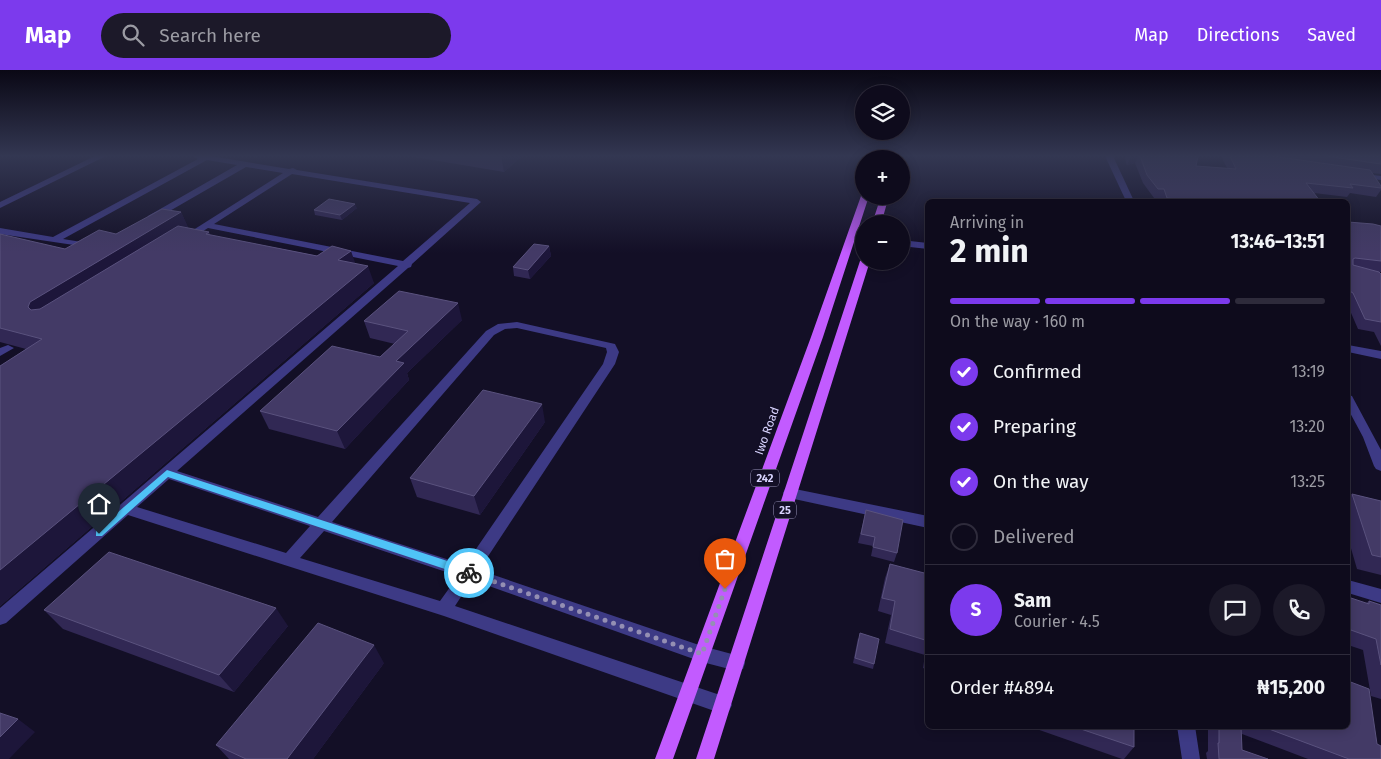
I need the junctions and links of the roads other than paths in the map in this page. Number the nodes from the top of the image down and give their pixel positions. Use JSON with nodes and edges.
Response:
{"nodes":[{"id":1,"x":34,"y":188,"type":"edge"},
{"id":2,"x":146,"y":188,"type":"edge"},
{"id":3,"x":202,"y":188,"type":"edge"},
{"id":4,"x":264,"y":188,"type":"edge"},
{"id":5,"x":398,"y":188,"type":"edge"},
{"id":6,"x":0,"y":204,"type":"edge"},
{"id":7,"x":144,"y":222,"type":"edge"},
{"id":8,"x":855,"y":223,"type":"edge"},
{"id":9,"x":206,"y":225,"type":"junction"},
{"id":10,"x":0,"y":230,"type":"edge"},
{"id":11,"x":54,"y":240,"type":"junction"},
{"id":12,"x":910,"y":243,"type":"edge"},
{"id":13,"x":100,"y":246,"type":"edge"},
{"id":14,"x":173,"y":246,"type":"edge"},
{"id":15,"x":925,"y":246,"type":"edge"},
{"id":16,"x":408,"y":264,"type":"junction"},
{"id":17,"x":862,"y":270,"type":"edge"},
{"id":18,"x":1350,"y":349,"type":"edge"},
{"id":19,"x":1381,"y":355,"type":"edge"},
{"id":20,"x":1350,"y":403,"type":"edge"},
{"id":21,"x":1381,"y":466,"type":"edge"},
{"id":22,"x":167,"y":473,"type":"junction"},
{"id":23,"x":790,"y":493,"type":"junction"},
{"id":24,"x":126,"y":509,"type":"junction"},
{"id":25,"x":925,"y":521,"type":"edge"},
{"id":26,"x":320,"y":524,"type":"junction"},
{"id":27,"x":290,"y":560,"type":"junction"},
{"id":28,"x":469,"y":573,"type":"junction"},
{"id":29,"x":1350,"y":588,"type":"edge"},
{"id":30,"x":1381,"y":596,"type":"edge"},
{"id":31,"x":444,"y":609,"type":"junction"},
{"id":32,"x":0,"y":618,"type":"edge"},
{"id":33,"x":702,"y":654,"type":"junction"},
{"id":34,"x":737,"y":663,"type":"junction"},
{"id":35,"x":688,"y":693,"type":"junction"},
{"id":36,"x":723,"y":705,"type":"junction"},
{"id":37,"x":1186,"y":729,"type":"edge"},
{"id":38,"x":664,"y":759,"type":"edge"},
{"id":39,"x":705,"y":759,"type":"edge"},
{"id":40,"x":1191,"y":759,"type":"edge"}],
"edges":[{"from":1,"to":6,"type":"street"},
{"from":2,"to":11,"type":"street"},
{"from":3,"to":7,"type":"street"},
{"from":4,"to":9,"type":"street"},
{"from":5,"to":16,"type":"street"},
{"from":8,"to":33,"type":"main road","name":"Iwo Road","number":"242"},
{"from":9,"to":14,"type":"street"},
{"from":9,"to":16,"type":"street"},
{"from":10,"to":11,"type":"street"},
{"from":11,"to":13,"type":"street"},
{"from":12,"to":15,"type":"street"},
{"from":16,"to":22,"type":"street"},
{"from":17,"to":23,"type":"main road","number":"25"},
{"from":18,"to":19,"type":"street"},
{"from":20,"to":21,"type":"street"},
{"from":22,"to":24,"type":"street"},
{"from":22,"to":26,"type":"street"},
{"from":23,"to":25,"type":"street"},
{"from":23,"to":34,"type":"main road","number":"25"},
{"from":24,"to":27,"type":"street"},
{"from":24,"to":32,"type":"street"},
{"from":26,"to":27,"type":"street"},
{"from":26,"to":28,"type":"street"},
{"from":26,"to":28,"type":"street"},
{"from":27,"to":31,"type":"street"},
{"from":28,"to":31,"type":"street"},
{"from":28,"to":33,"type":"street"},
{"from":29,"to":30,"type":"street"},
{"from":31,"to":35,"type":"street"},
{"from":33,"to":34,"type":"street"},
{"from":33,"to":35,"type":"main road","name":"Iwo Road","number":"242"},
{"from":34,"to":36,"type":"main road","number":"25"},
{"from":35,"to":36,"type":"street"},
{"from":35,"to":38,"type":"main road","name":"Iwo Road","number":"242"},
{"from":36,"to":39,"type":"main road","number":"25"},
{"from":37,"to":40,"type":"street"}]}
